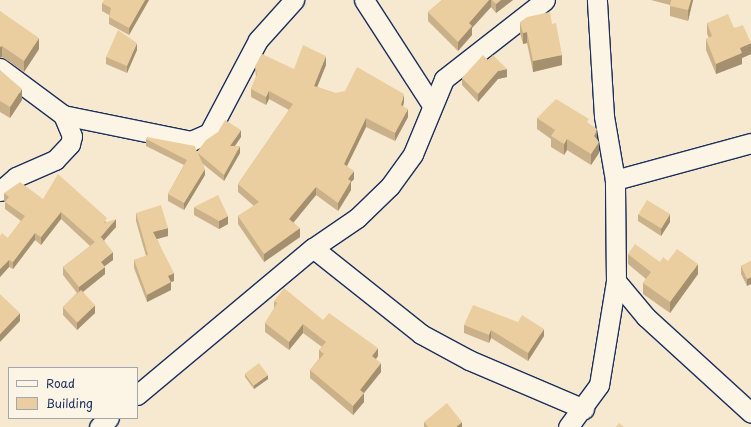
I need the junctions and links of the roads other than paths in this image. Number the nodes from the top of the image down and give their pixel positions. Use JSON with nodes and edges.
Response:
{"nodes":[{"id":1,"x":294,"y":0,"type":"edge"},
{"id":2,"x":364,"y":0,"type":"edge"},
{"id":3,"x":545,"y":0,"type":"edge"},
{"id":4,"x":597,"y":0,"type":"edge"},
{"id":5,"x":0,"y":68,"type":"edge"},
{"id":6,"x":432,"y":105,"type":"junction"},
{"id":7,"x":63,"y":115,"type":"junction"},
{"id":8,"x":751,"y":143,"type":"edge"},
{"id":9,"x":615,"y":180,"type":"junction"},
{"id":10,"x":0,"y":191,"type":"edge"},
{"id":11,"x":313,"y":248,"type":"junction"},
{"id":12,"x":616,"y":281,"type":"junction"},
{"id":13,"x":138,"y":394,"type":"edge"},
{"id":14,"x":584,"y":409,"type":"junction"},
{"id":15,"x":751,"y":413,"type":"edge"},
{"id":16,"x":109,"y":419,"type":"edge"},
{"id":17,"x":99,"y":427,"type":"edge"},
{"id":18,"x":568,"y":427,"type":"edge"}],
"edges":[{"from":1,"to":7,"type":"street"},
{"from":2,"to":6,"type":"street"},
{"from":3,"to":6,"type":"street"},
{"from":4,"to":9,"type":"street"},
{"from":5,"to":7,"type":"street"},
{"from":6,"to":11,"type":"street"},
{"from":7,"to":10,"type":"street"},
{"from":8,"to":9,"type":"street"},
{"from":9,"to":12,"type":"street"},
{"from":11,"to":13,"type":"street"},
{"from":11,"to":14,"type":"street"},
{"from":12,"to":14,"type":"street"},
{"from":12,"to":15,"type":"street"},
{"from":14,"to":18,"type":"street"},
{"from":16,"to":17,"type":"street"}]}
